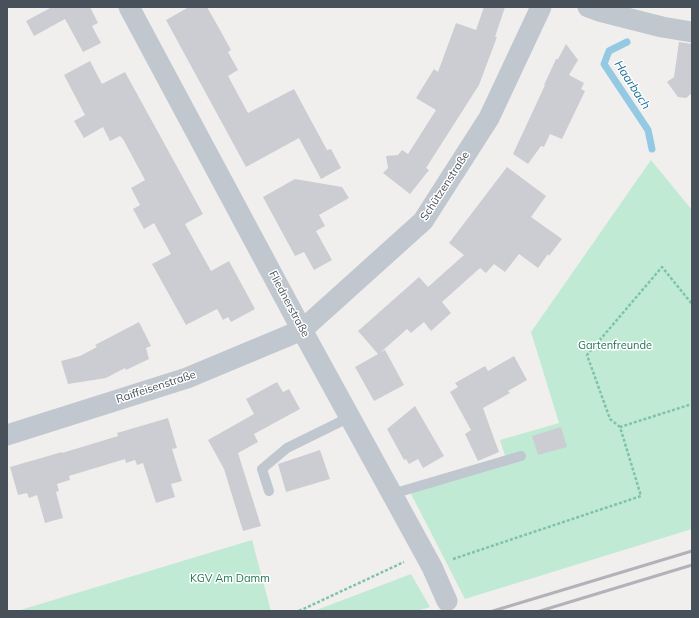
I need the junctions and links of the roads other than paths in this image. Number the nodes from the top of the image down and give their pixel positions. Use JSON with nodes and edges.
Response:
{"nodes":[{"id":1,"x":129,"y":7,"type":"edge"},
{"id":2,"x":541,"y":7,"type":"edge"},
{"id":3,"x":588,"y":7,"type":"edge"},
{"id":4,"x":692,"y":32,"type":"edge"},
{"id":5,"x":302,"y":330,"type":"junction"},
{"id":6,"x":350,"y":417,"type":"junction"},
{"id":7,"x":7,"y":435,"type":"edge"},
{"id":8,"x":521,"y":456,"type":"dead end"},
{"id":9,"x":269,"y":491,"type":"dead end"},
{"id":10,"x":392,"y":494,"type":"junction"},
{"id":11,"x":448,"y":601,"type":"dead end"}],
"edges":[{"from":1,"to":5,"type":"street","name":"Fliednerstraße"},
{"from":2,"to":5,"type":"street","name":"Schützenstraße"},
{"from":3,"to":4,"type":"street"},
{"from":5,"to":6,"type":"street","name":"Fliednerstraße"},
{"from":5,"to":7,"type":"street","name":"Raiffeisenstraße"},
{"from":6,"to":9,"type":"lane"},
{"from":6,"to":10,"type":"street","name":"Fliednerstraße"},
{"from":8,"to":10,"type":"lane"},
{"from":10,"to":11,"type":"street","name":"Fliednerstraße"}]}
